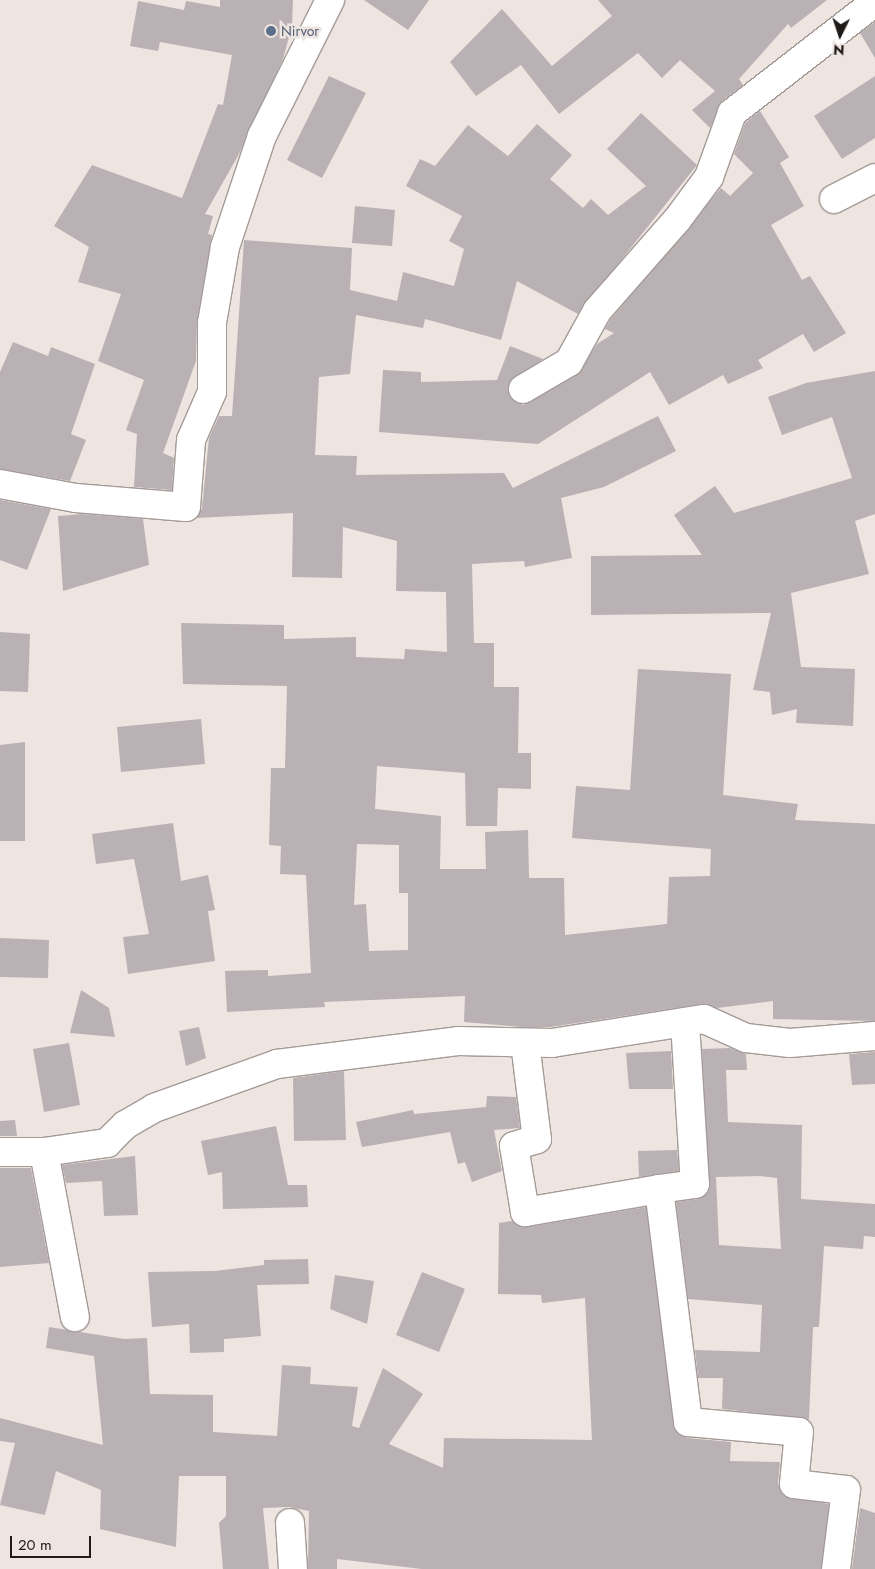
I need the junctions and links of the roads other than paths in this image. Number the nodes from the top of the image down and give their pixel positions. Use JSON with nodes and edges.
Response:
{"nodes":[{"id":1,"x":330,"y":0,"type":"edge"},
{"id":2,"x":875,"y":2,"type":"edge"},
{"id":3,"x":875,"y":178,"type":"edge"},
{"id":4,"x":834,"y":199,"type":"dead end"},
{"id":5,"x":523,"y":390,"type":"dead end"},
{"id":6,"x":0,"y":484,"type":"edge"},
{"id":7,"x":685,"y":1022,"type":"junction"},
{"id":8,"x":875,"y":1036,"type":"edge"},
{"id":9,"x":525,"y":1043,"type":"junction"},
{"id":10,"x":0,"y":1152,"type":"edge"},
{"id":11,"x":44,"y":1152,"type":"junction"},
{"id":12,"x":659,"y":1189,"type":"junction"},
{"id":13,"x":75,"y":1317,"type":"dead end"},
{"id":14,"x":290,"y":1523,"type":"dead end"},
{"id":15,"x":293,"y":1569,"type":"edge"},
{"id":16,"x":836,"y":1569,"type":"edge"}],
"edges":[{"from":1,"to":6,"type":"street"},
{"from":2,"to":5,"type":"street"},
{"from":3,"to":4,"type":"street"},
{"from":7,"to":8,"type":"street"},
{"from":7,"to":9,"type":"street"},
{"from":7,"to":12,"type":"street"},
{"from":9,"to":11,"type":"street"},
{"from":9,"to":12,"type":"street"},
{"from":10,"to":11,"type":"street"},
{"from":11,"to":13,"type":"street"},
{"from":12,"to":16,"type":"street"},
{"from":14,"to":15,"type":"street"}]}
